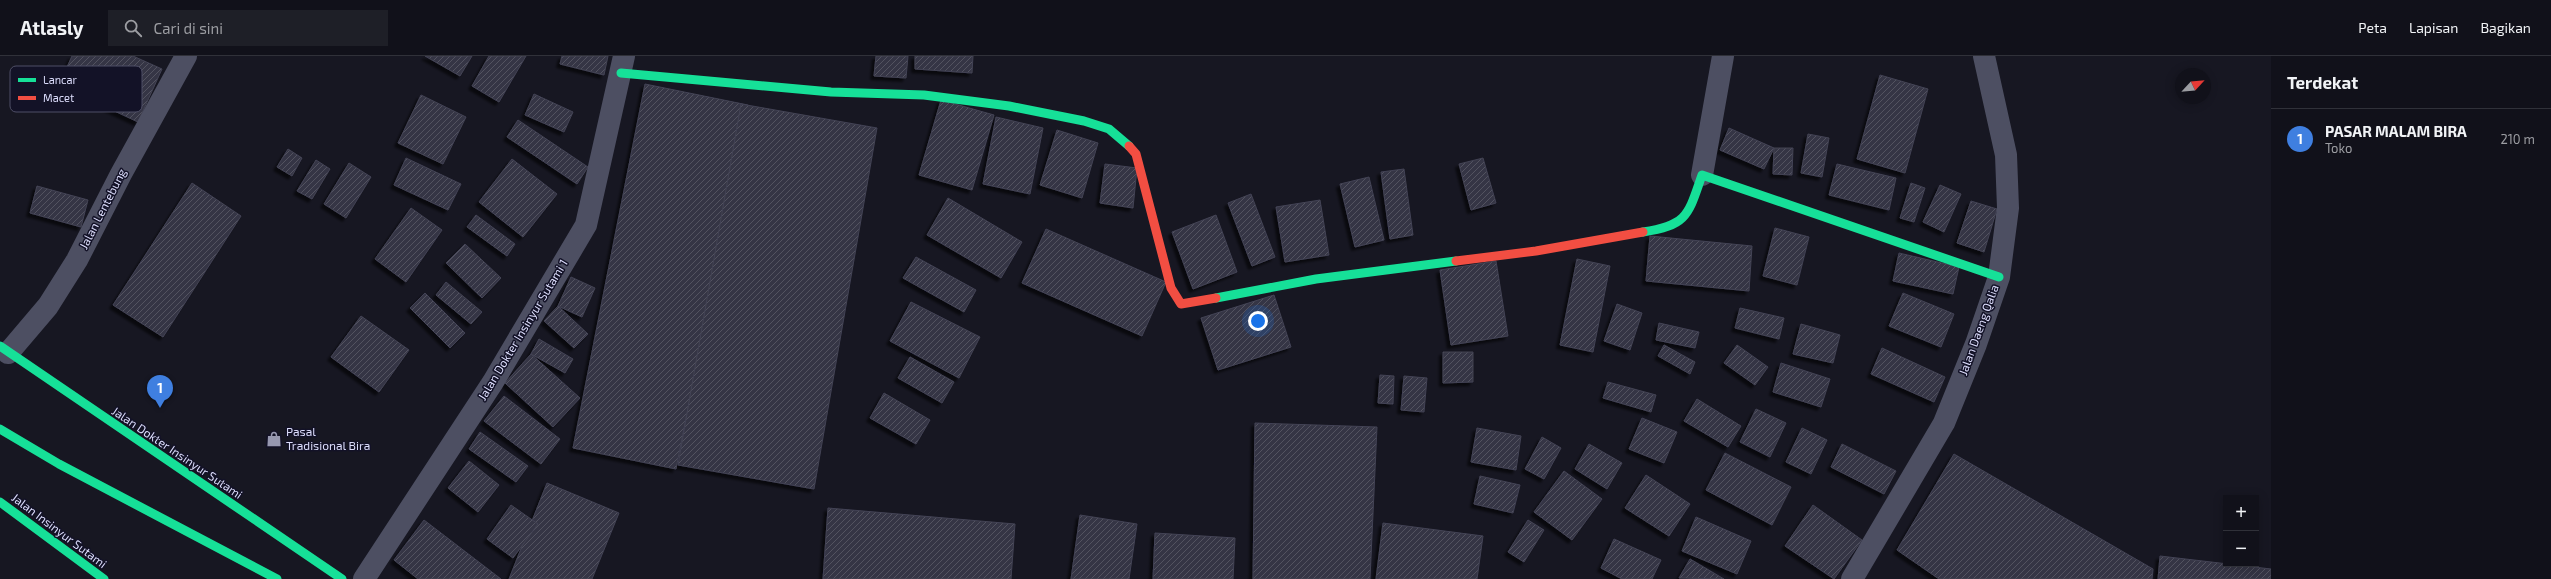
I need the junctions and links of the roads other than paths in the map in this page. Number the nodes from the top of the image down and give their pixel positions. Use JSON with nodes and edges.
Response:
{"nodes":[{"id":1,"x":186,"y":56,"type":"edge"},
{"id":2,"x":1724,"y":56,"type":"edge"},
{"id":3,"x":1984,"y":56,"type":"edge"},
{"id":4,"x":623,"y":64,"type":"edge"},
{"id":5,"x":1702,"y":175,"type":"junction"},
{"id":6,"x":1998,"y":277,"type":"junction"},
{"id":7,"x":4,"y":350,"type":"edge"},
{"id":8,"x":0,"y":429,"type":"edge"},
{"id":9,"x":0,"y":502,"type":"edge"},
{"id":10,"x":104,"y":579,"type":"edge"},
{"id":11,"x":277,"y":579,"type":"edge"},
{"id":12,"x":342,"y":579,"type":"edge"},
{"id":13,"x":364,"y":579,"type":"edge"},
{"id":14,"x":1852,"y":579,"type":"edge"}],
"edges":[{"from":1,"to":7,"type":"street","name":"Jalan Lentebung"},
{"from":2,"to":5,"type":"street"},
{"from":3,"to":6,"type":"street","name":"Jalan Daeng Qalia"},
{"from":4,"to":5,"type":"main road"},
{"from":4,"to":13,"type":"street","name":"Jalan Dokter Insinyur Sutami 1"},
{"from":5,"to":6,"type":"main road"},
{"from":6,"to":14,"type":"street","name":"Jalan Daeng Qalia"},
{"from":7,"to":12,"type":"main road","name":"Jalan Dokter Insinyur Sutami"},
{"from":8,"to":11,"type":"main road"},
{"from":9,"to":10,"type":"main road","name":"Jalan Insinyur Sutami"}]}
